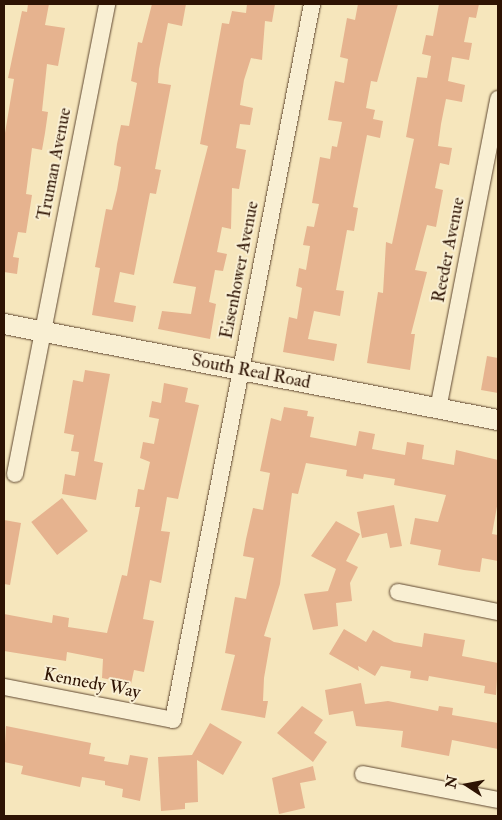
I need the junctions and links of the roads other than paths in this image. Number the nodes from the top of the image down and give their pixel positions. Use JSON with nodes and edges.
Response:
{"nodes":[{"id":1,"x":107,"y":4,"type":"edge"},
{"id":2,"x":312,"y":4,"type":"edge"},
{"id":3,"x":498,"y":99,"type":"edge"},
{"id":4,"x":4,"y":324,"type":"edge"},
{"id":5,"x":43,"y":332,"type":"junction"},
{"id":6,"x":240,"y":370,"type":"junction"},
{"id":7,"x":438,"y":409,"type":"junction"},
{"id":8,"x":498,"y":420,"type":"edge"},
{"id":9,"x":15,"y":474,"type":"dead end"},
{"id":10,"x":398,"y":592,"type":"dead end"},
{"id":11,"x":498,"y":612,"type":"edge"},
{"id":12,"x":4,"y":688,"type":"edge"},
{"id":13,"x":173,"y":720,"type":"joint"},
{"id":14,"x":363,"y":774,"type":"dead end"},
{"id":15,"x":498,"y":800,"type":"edge"}],
"edges":[{"from":1,"to":5,"type":"street","name":"Truman Avenue"},
{"from":2,"to":6,"type":"street","name":"Eisenhower Avenue"},
{"from":3,"to":7,"type":"street","name":"Reeder Avenue"},
{"from":4,"to":5,"type":"street","name":"South Real Road"},
{"from":5,"to":6,"type":"street","name":"South Real Road"},
{"from":5,"to":9,"type":"street","name":"Truman Avenue"},
{"from":6,"to":7,"type":"street","name":"South Real Road"},
{"from":6,"to":13,"type":"street","name":"Eisenhower Avenue"},
{"from":7,"to":8,"type":"street","name":"South Real Road"},
{"from":10,"to":11,"type":"street"},
{"from":12,"to":13,"type":"street","name":"Kennedy Way"},
{"from":14,"to":15,"type":"street"}]}
